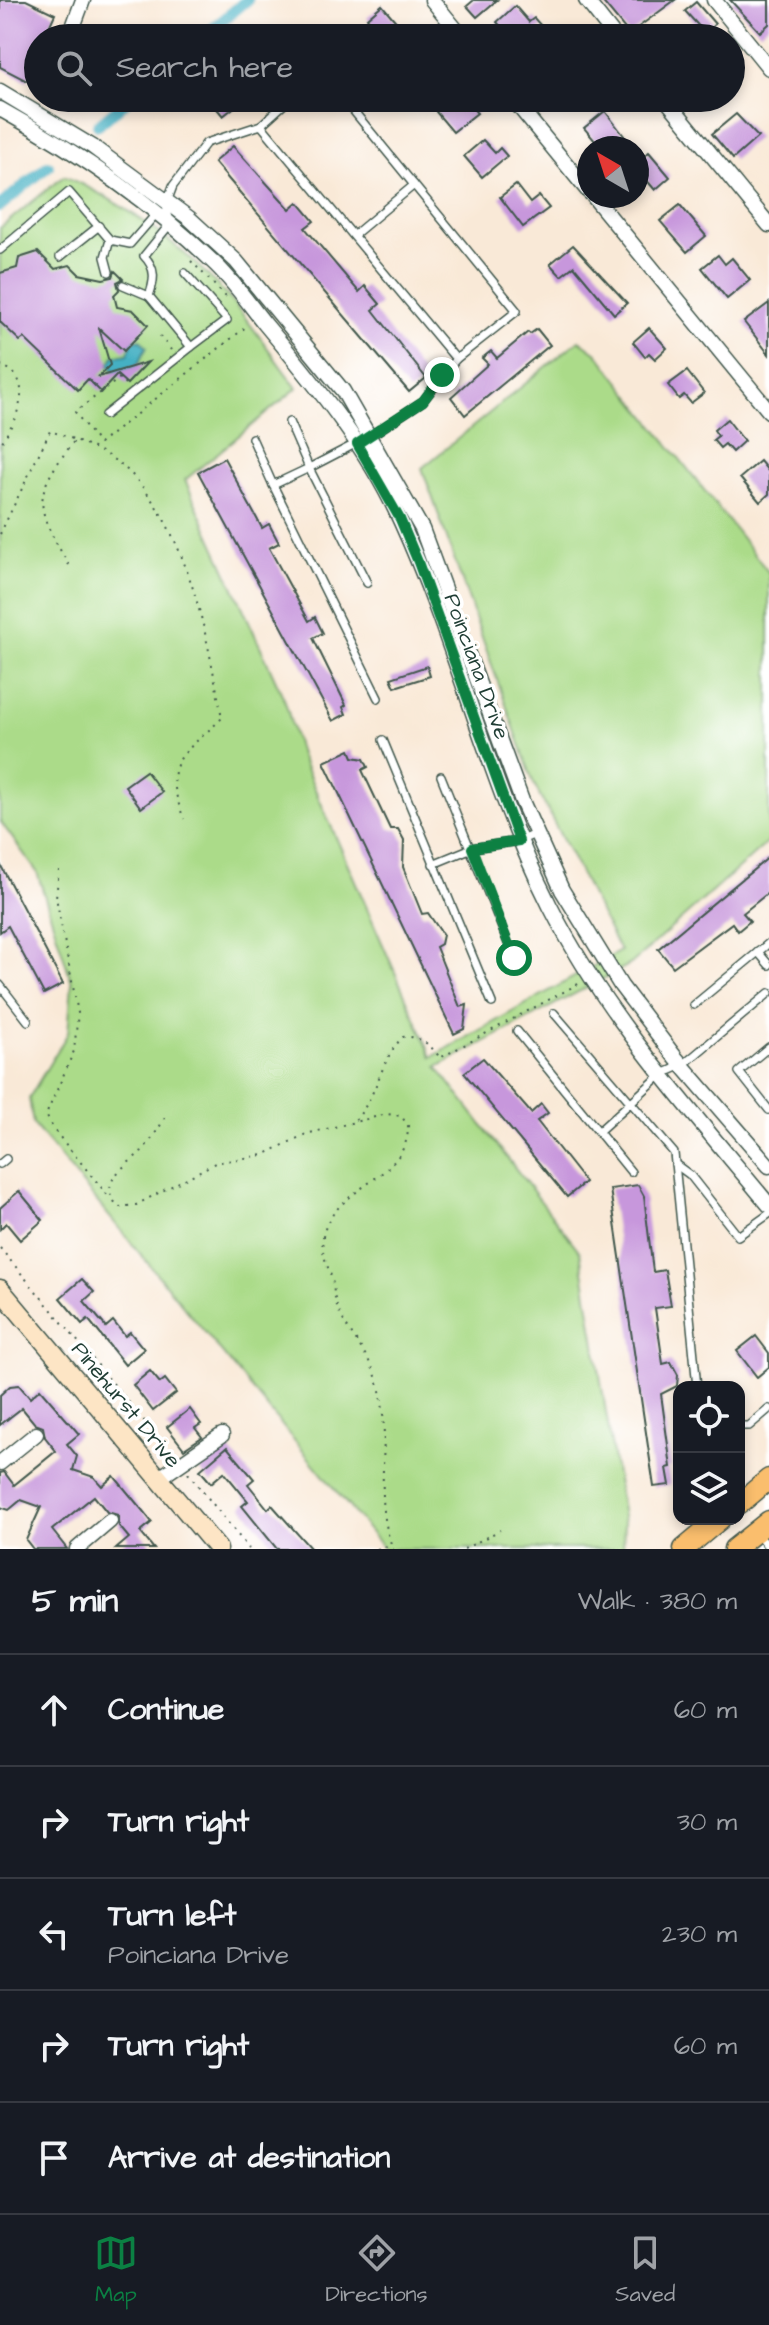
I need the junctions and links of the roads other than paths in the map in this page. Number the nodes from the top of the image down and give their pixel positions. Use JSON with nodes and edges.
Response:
{"nodes":[{"id":1,"x":83,"y":0,"type":"edge"},
{"id":2,"x":432,"y":0,"type":"edge"},
{"id":3,"x":586,"y":0,"type":"edge"},
{"id":4,"x":714,"y":0,"type":"edge"},
{"id":5,"x":74,"y":24,"type":"edge"},
{"id":6,"x":452,"y":24,"type":"edge"},
{"id":7,"x":605,"y":24,"type":"edge"},
{"id":8,"x":733,"y":24,"type":"edge"},
{"id":9,"x":745,"y":38,"type":"edge"},
{"id":10,"x":769,"y":68,"type":"edge"},
{"id":11,"x":0,"y":91,"type":"edge"},
{"id":12,"x":24,"y":104,"type":"edge"},
{"id":13,"x":0,"y":109,"type":"edge"},
{"id":14,"x":38,"y":112,"type":"edge"},
{"id":15,"x":275,"y":112,"type":"edge"},
{"id":16,"x":354,"y":112,"type":"edge"},
{"id":17,"x":524,"y":112,"type":"edge"},
{"id":18,"x":676,"y":112,"type":"edge"},
{"id":19,"x":261,"y":125,"type":"junction"},
{"id":20,"x":577,"y":177,"type":"edge"},
{"id":21,"x":414,"y":185,"type":"junction"},
{"id":22,"x":602,"y":208,"type":"edge"},
{"id":23,"x":161,"y":209,"type":"junction"},
{"id":24,"x":170,"y":224,"type":"junction"},
{"id":25,"x":769,"y":225,"type":"edge"},
{"id":26,"x":99,"y":226,"type":"junction"},
{"id":27,"x":354,"y":235,"type":"junction"},
{"id":28,"x":110,"y":240,"type":"junction"},
{"id":29,"x":0,"y":250,"type":"edge"},
{"id":30,"x":60,"y":257,"type":"dead end"},
{"id":31,"x":109,"y":272,"type":"dead end"},
{"id":32,"x":185,"y":273,"type":"dead end"},
{"id":33,"x":123,"y":285,"type":"dead end"},
{"id":34,"x":149,"y":296,"type":"junction"},
{"id":35,"x":191,"y":347,"type":"junction"},
{"id":36,"x":456,"y":359,"type":"junction"},
{"id":37,"x":769,"y":411,"type":"edge"},
{"id":38,"x":105,"y":415,"type":"dead end"},
{"id":39,"x":289,"y":422,"type":"dead end"},
{"id":40,"x":371,"y":435,"type":"junction"},
{"id":41,"x":252,"y":438,"type":"dead end"},
{"id":42,"x":357,"y":444,"type":"junction"},
{"id":43,"x":309,"y":468,"type":"junction"},
{"id":44,"x":273,"y":485,"type":"junction"},
{"id":45,"x":367,"y":583,"type":"dead end"},
{"id":46,"x":378,"y":698,"type":"dead end"},
{"id":47,"x":383,"y":740,"type":"dead end"},
{"id":48,"x":441,"y":776,"type":"dead end"},
{"id":49,"x":535,"y":834,"type":"junction"},
{"id":50,"x":519,"y":841,"type":"junction"},
{"id":51,"x":472,"y":848,"type":"junction"},
{"id":52,"x":433,"y":864,"type":"junction"},
{"id":53,"x":769,"y":943,"type":"edge"},
{"id":54,"x":758,"y":952,"type":"junction"},
{"id":55,"x":514,"y":958,"type":"dead end"},
{"id":56,"x":769,"y":965,"type":"edge"},
{"id":57,"x":0,"y":985,"type":"edge"},
{"id":58,"x":769,"y":993,"type":"edge"},
{"id":59,"x":492,"y":1003,"type":"dead end"},
{"id":60,"x":694,"y":1005,"type":"dead end"},
{"id":61,"x":554,"y":1013,"type":"dead end"},
{"id":62,"x":28,"y":1021,"type":"dead end"},
{"id":63,"x":517,"y":1031,"type":"dead end"},
{"id":64,"x":769,"y":1047,"type":"edge"},
{"id":65,"x":683,"y":1065,"type":"junction"},
{"id":66,"x":662,"y":1074,"type":"junction"},
{"id":67,"x":630,"y":1103,"type":"junction"},
{"id":68,"x":769,"y":1110,"type":"edge"},
{"id":69,"x":599,"y":1131,"type":"junction"},
{"id":70,"x":675,"y":1164,"type":"junction"},
{"id":71,"x":769,"y":1166,"type":"edge"},
{"id":72,"x":631,"y":1172,"type":"dead end"},
{"id":73,"x":769,"y":1205,"type":"edge"},
{"id":74,"x":769,"y":1214,"type":"edge"},
{"id":75,"x":0,"y":1289,"type":"edge"},
{"id":76,"x":696,"y":1381,"type":"edge"},
{"id":77,"x":769,"y":1409,"type":"edge"},
{"id":78,"x":745,"y":1426,"type":"edge"},
{"id":79,"x":36,"y":1434,"type":"dead end"},
{"id":80,"x":222,"y":1435,"type":"dead end"},
{"id":81,"x":0,"y":1463,"type":"edge"},
{"id":82,"x":158,"y":1479,"type":"junction"},
{"id":83,"x":769,"y":1479,"type":"edge"},
{"id":84,"x":745,"y":1499,"type":"edge"},
{"id":85,"x":110,"y":1521,"type":"dead end"},
{"id":86,"x":713,"y":1525,"type":"edge"},
{"id":87,"x":762,"y":1526,"type":"edge"},
{"id":88,"x":769,"y":1548,"type":"edge"},
{"id":89,"x":77,"y":1549,"type":"edge"},
{"id":90,"x":218,"y":1549,"type":"edge"},
{"id":91,"x":684,"y":1549,"type":"edge"},
{"id":92,"x":734,"y":1549,"type":"edge"}],
"edges":[{"from":1,"to":5,"type":"street"},
{"from":2,"to":6,"type":"street"},
{"from":3,"to":7,"type":"street"},
{"from":4,"to":8,"type":"street"},
{"from":9,"to":10,"type":"street"},
{"from":11,"to":12,"type":"street","name":"Poinciana Drive"},
{"from":13,"to":23,"type":"street","name":"Poinciana Drive"},
{"from":14,"to":23,"type":"street","name":"Poinciana Drive"},
{"from":15,"to":19,"type":"lane"},
{"from":16,"to":21,"type":"lane"},
{"from":17,"to":20,"type":"street"},
{"from":18,"to":25,"type":"street"},
{"from":19,"to":23,"type":"lane"},
{"from":19,"to":27,"type":"lane"},
{"from":21,"to":27,"type":"lane"},
{"from":21,"to":36,"type":"lane"},
{"from":22,"to":37,"type":"street"},
{"from":23,"to":24,"type":"street","name":"Poinciana Drive"},
{"from":23,"to":28,"type":"lane"},
{"from":23,"to":40,"type":"street","name":"Poinciana Drive"},
{"from":24,"to":34,"type":"lane"},
{"from":24,"to":42,"type":"street","name":"Poinciana Drive"},
{"from":26,"to":28,"type":"lane"},
{"from":26,"to":29,"type":"lane"},
{"from":26,"to":30,"type":"lane"},
{"from":27,"to":36,"type":"lane"},
{"from":28,"to":31,"type":"lane"},
{"from":32,"to":35,"type":"lane"},
{"from":33,"to":34,"type":"lane"},
{"from":34,"to":35,"type":"lane"},
{"from":35,"to":38,"type":"lane"},
{"from":36,"to":40,"type":"lane"},
{"from":39,"to":43,"type":"lane"},
{"from":40,"to":42,"type":"lane"},
{"from":40,"to":49,"type":"street","name":"Poinciana Drive"},
{"from":41,"to":44,"type":"lane"},
{"from":42,"to":43,"type":"lane"},
{"from":42,"to":50,"type":"street","name":"Poinciana Drive"},
{"from":43,"to":44,"type":"lane"},
{"from":43,"to":45,"type":"lane"},
{"from":44,"to":46,"type":"lane"},
{"from":47,"to":52,"type":"lane"},
{"from":48,"to":51,"type":"lane"},
{"from":49,"to":50,"type":"lane"},
{"from":49,"to":65,"type":"street","name":"Poinciana Drive"},
{"from":50,"to":51,"type":"lane"},
{"from":50,"to":66,"type":"street","name":"Poinciana Drive"},
{"from":51,"to":52,"type":"lane"},
{"from":51,"to":55,"type":"lane"},
{"from":52,"to":59,"type":"lane"},
{"from":53,"to":54,"type":"lane"},
{"from":54,"to":56,"type":"lane"},
{"from":54,"to":60,"type":"lane"},
{"from":57,"to":62,"type":"lane"},
{"from":58,"to":65,"type":"lane"},
{"from":61,"to":67,"type":"lane"},
{"from":63,"to":69,"type":"lane"},
{"from":64,"to":68,"type":"lane"},
{"from":65,"to":66,"type":"lane"},
{"from":65,"to":71,"type":"street","name":"Poinciana Drive"},
{"from":66,"to":67,"type":"lane"},
{"from":66,"to":73,"type":"street","name":"Poinciana Drive"},
{"from":67,"to":69,"type":"lane"},
{"from":67,"to":70,"type":"lane"},
{"from":69,"to":72,"type":"lane"},
{"from":70,"to":74,"type":"lane"},
{"from":70,"to":76,"type":"lane"},
{"from":75,"to":82,"type":"street","name":"Pinehurst Drive"},
{"from":77,"to":78,"type":"lane"},
{"from":79,"to":81,"type":"street"},
{"from":80,"to":82,"type":"street"},
{"from":82,"to":90,"type":"street","name":"Pinehurst Drive"},
{"from":83,"to":84,"type":"main road"},
{"from":85,"to":89,"type":"street"},
{"from":86,"to":91,"type":"main road"},
{"from":87,"to":88,"type":"lane"},
{"from":87,"to":92,"type":"main road"}]}
